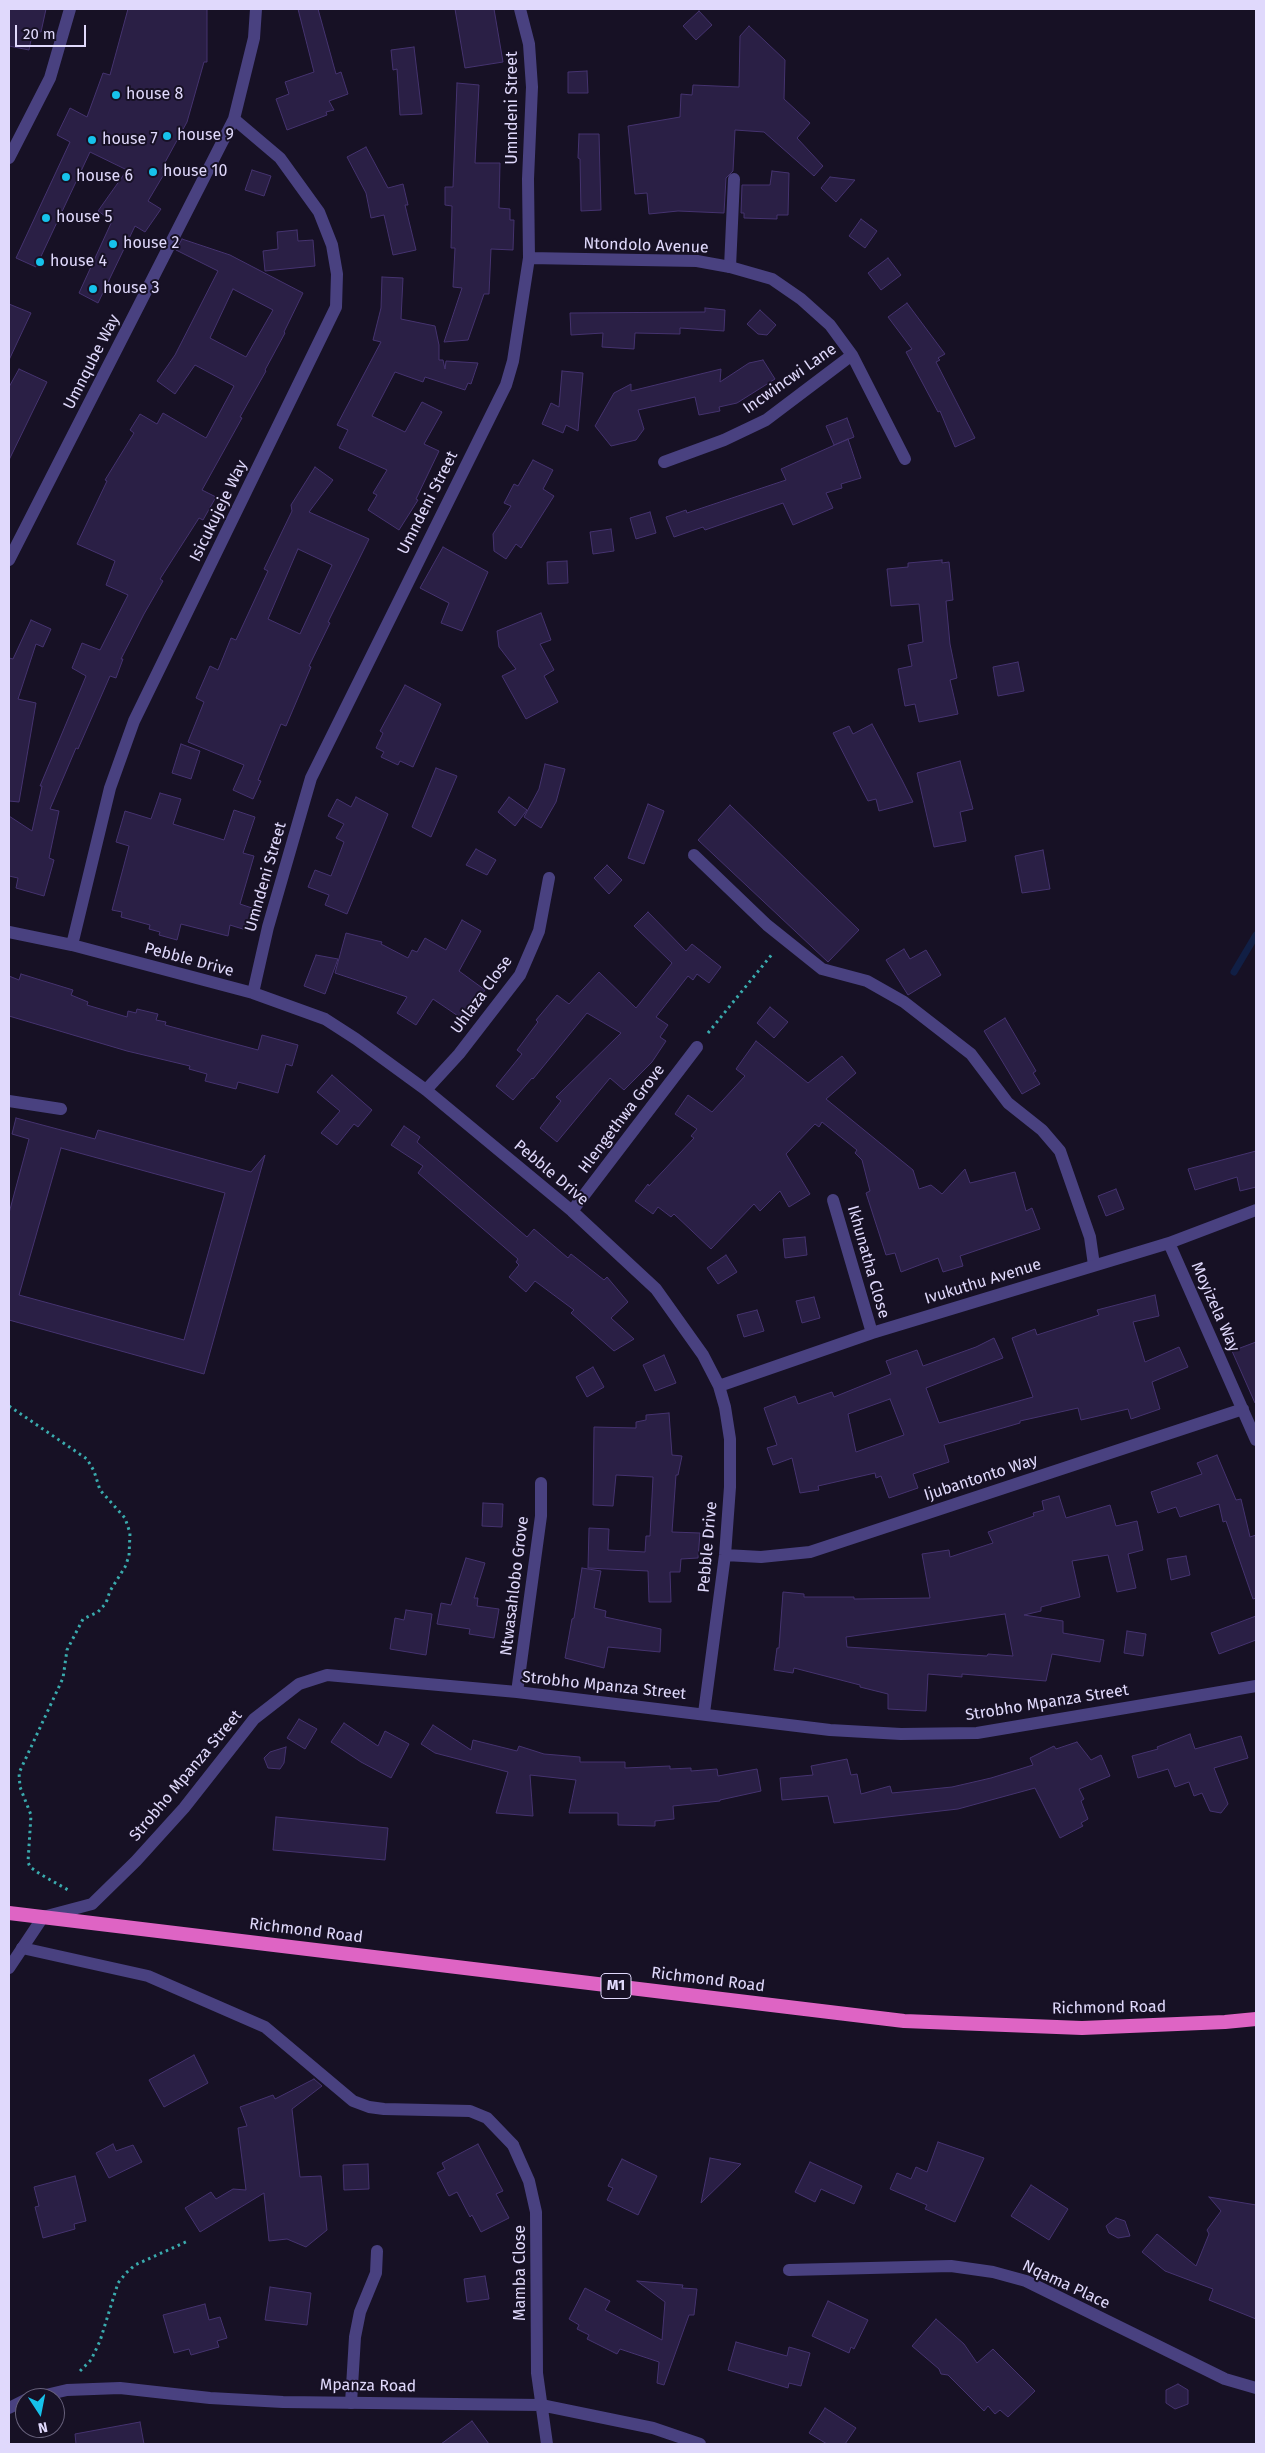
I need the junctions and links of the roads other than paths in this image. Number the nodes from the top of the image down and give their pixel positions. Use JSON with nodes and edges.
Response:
{"nodes":[{"id":1,"x":70,"y":9,"type":"edge"},
{"id":2,"x":256,"y":9,"type":"edge"},
{"id":3,"x":520,"y":9,"type":"edge"},
{"id":4,"x":234,"y":119,"type":"junction"},
{"id":5,"x":9,"y":158,"type":"edge"},
{"id":6,"x":734,"y":179,"type":"dead end"},
{"id":7,"x":529,"y":258,"type":"junction"},
{"id":8,"x":730,"y":267,"type":"junction"},
{"id":9,"x":852,"y":355,"type":"junction"},
{"id":10,"x":905,"y":458,"type":"dead end"},
{"id":11,"x":664,"y":462,"type":"dead end"},
{"id":12,"x":9,"y":560,"type":"edge"},
{"id":13,"x":694,"y":855,"type":"dead end"},
{"id":14,"x":549,"y":878,"type":"dead end"},
{"id":15,"x":9,"y":932,"type":"edge"},
{"id":16,"x":72,"y":945,"type":"junction"},
{"id":17,"x":253,"y":993,"type":"junction"},
{"id":18,"x":697,"y":1047,"type":"road end"},
{"id":19,"x":426,"y":1090,"type":"junction"},
{"id":20,"x":9,"y":1101,"type":"edge"},
{"id":21,"x":61,"y":1109,"type":"dead end"},
{"id":22,"x":833,"y":1200,"type":"dead end"},
{"id":23,"x":1256,"y":1210,"type":"edge"},
{"id":24,"x":572,"y":1211,"type":"junction"},
{"id":25,"x":1169,"y":1243,"type":"junction"},
{"id":26,"x":1094,"y":1265,"type":"junction"},
{"id":27,"x":872,"y":1333,"type":"junction"},
{"id":28,"x":719,"y":1386,"type":"junction"},
{"id":29,"x":1243,"y":1409,"type":"junction"},
{"id":30,"x":1256,"y":1440,"type":"edge"},
{"id":31,"x":541,"y":1483,"type":"dead end"},
{"id":32,"x":725,"y":1555,"type":"junction"},
{"id":33,"x":1256,"y":1686,"type":"edge"},
{"id":34,"x":517,"y":1692,"type":"junction"},
{"id":35,"x":704,"y":1713,"type":"junction"},
{"id":36,"x":9,"y":1913,"type":"edge"},
{"id":37,"x":44,"y":1917,"type":"junction"},
{"id":38,"x":22,"y":1948,"type":"junction"},
{"id":39,"x":9,"y":1968,"type":"edge"},
{"id":40,"x":1256,"y":2019,"type":"edge"},
{"id":41,"x":377,"y":2251,"type":"dead end"},
{"id":42,"x":788,"y":2270,"type":"dead end"},
{"id":43,"x":1256,"y":2388,"type":"edge"},
{"id":44,"x":65,"y":2390,"type":"edge"},
{"id":45,"x":351,"y":2402,"type":"junction"},
{"id":46,"x":541,"y":2404,"type":"junction"},
{"id":47,"x":547,"y":2444,"type":"edge"},
{"id":48,"x":700,"y":2444,"type":"edge"}],
"edges":[{"from":1,"to":5,"type":"street"},
{"from":2,"to":4,"type":"street","name":"Umnqube Way"},
{"from":3,"to":7,"type":"street","name":"Umndeni Street"},
{"from":4,"to":12,"type":"street","name":"Umnqube Way"},
{"from":4,"to":16,"type":"street","name":"Isicukujeje Way"},
{"from":6,"to":8,"type":"street"},
{"from":7,"to":8,"type":"street","name":"Ntondolo Avenue"},
{"from":7,"to":17,"type":"street","name":"Umndeni Street"},
{"from":8,"to":9,"type":"street","name":"Ntondolo Avenue"},
{"from":9,"to":10,"type":"street","name":"Ntondolo Avenue"},
{"from":9,"to":11,"type":"street","name":"Incwincwi Lane"},
{"from":13,"to":26,"type":"street"},
{"from":14,"to":19,"type":"street","name":"Uhlaza Close"},
{"from":15,"to":16,"type":"street","name":"Pebble Drive"},
{"from":16,"to":17,"type":"street","name":"Pebble Drive"},
{"from":17,"to":19,"type":"street","name":"Pebble Drive"},
{"from":18,"to":24,"type":"street","name":"Hlengethwa Grove"},
{"from":19,"to":24,"type":"street","name":"Pebble Drive"},
{"from":20,"to":21,"type":"street"},
{"from":22,"to":27,"type":"street","name":"Ikhunatha Close"},
{"from":23,"to":25,"type":"street","name":"Ivukuthu Avenue"},
{"from":24,"to":28,"type":"street","name":"Pebble Drive"},
{"from":25,"to":26,"type":"street","name":"Ivukuthu Avenue"},
{"from":25,"to":29,"type":"street","name":"Moyizela Way"},
{"from":26,"to":27,"type":"street","name":"Ivukuthu Avenue"},
{"from":27,"to":28,"type":"street","name":"Ivukuthu Avenue"},
{"from":28,"to":32,"type":"street","name":"Pebble Drive"},
{"from":29,"to":30,"type":"street","name":"Moyizela Way"},
{"from":29,"to":32,"type":"street","name":"Ijubantonto Way"},
{"from":31,"to":34,"type":"street","name":"Ntwasahlobo Grove"},
{"from":32,"to":35,"type":"street","name":"Pebble Drive"},
{"from":33,"to":35,"type":"street","name":"Strobho Mpanza Street"},
{"from":34,"to":35,"type":"street","name":"Strobho Mpanza Street"},
{"from":34,"to":37,"type":"street","name":"Strobho Mpanza Street"},
{"from":36,"to":37,"type":"highway","name":"Richmond Road","number":"M1"},
{"from":37,"to":38,"type":"street"},
{"from":37,"to":40,"type":"highway","name":"Richmond Road","number":"M1"},
{"from":38,"to":39,"type":"street"},
{"from":38,"to":46,"type":"street","name":"Mamba Close"},
{"from":41,"to":45,"type":"street"},
{"from":42,"to":43,"type":"street","name":"Nqama Place"},
{"from":44,"to":45,"type":"street","name":"Mpanza Road"},
{"from":45,"to":46,"type":"street","name":"Mpanza Road"},
{"from":46,"to":47,"type":"street","name":"Mamba Close"},
{"from":46,"to":48,"type":"street","name":"Mpanza Road"}]}
